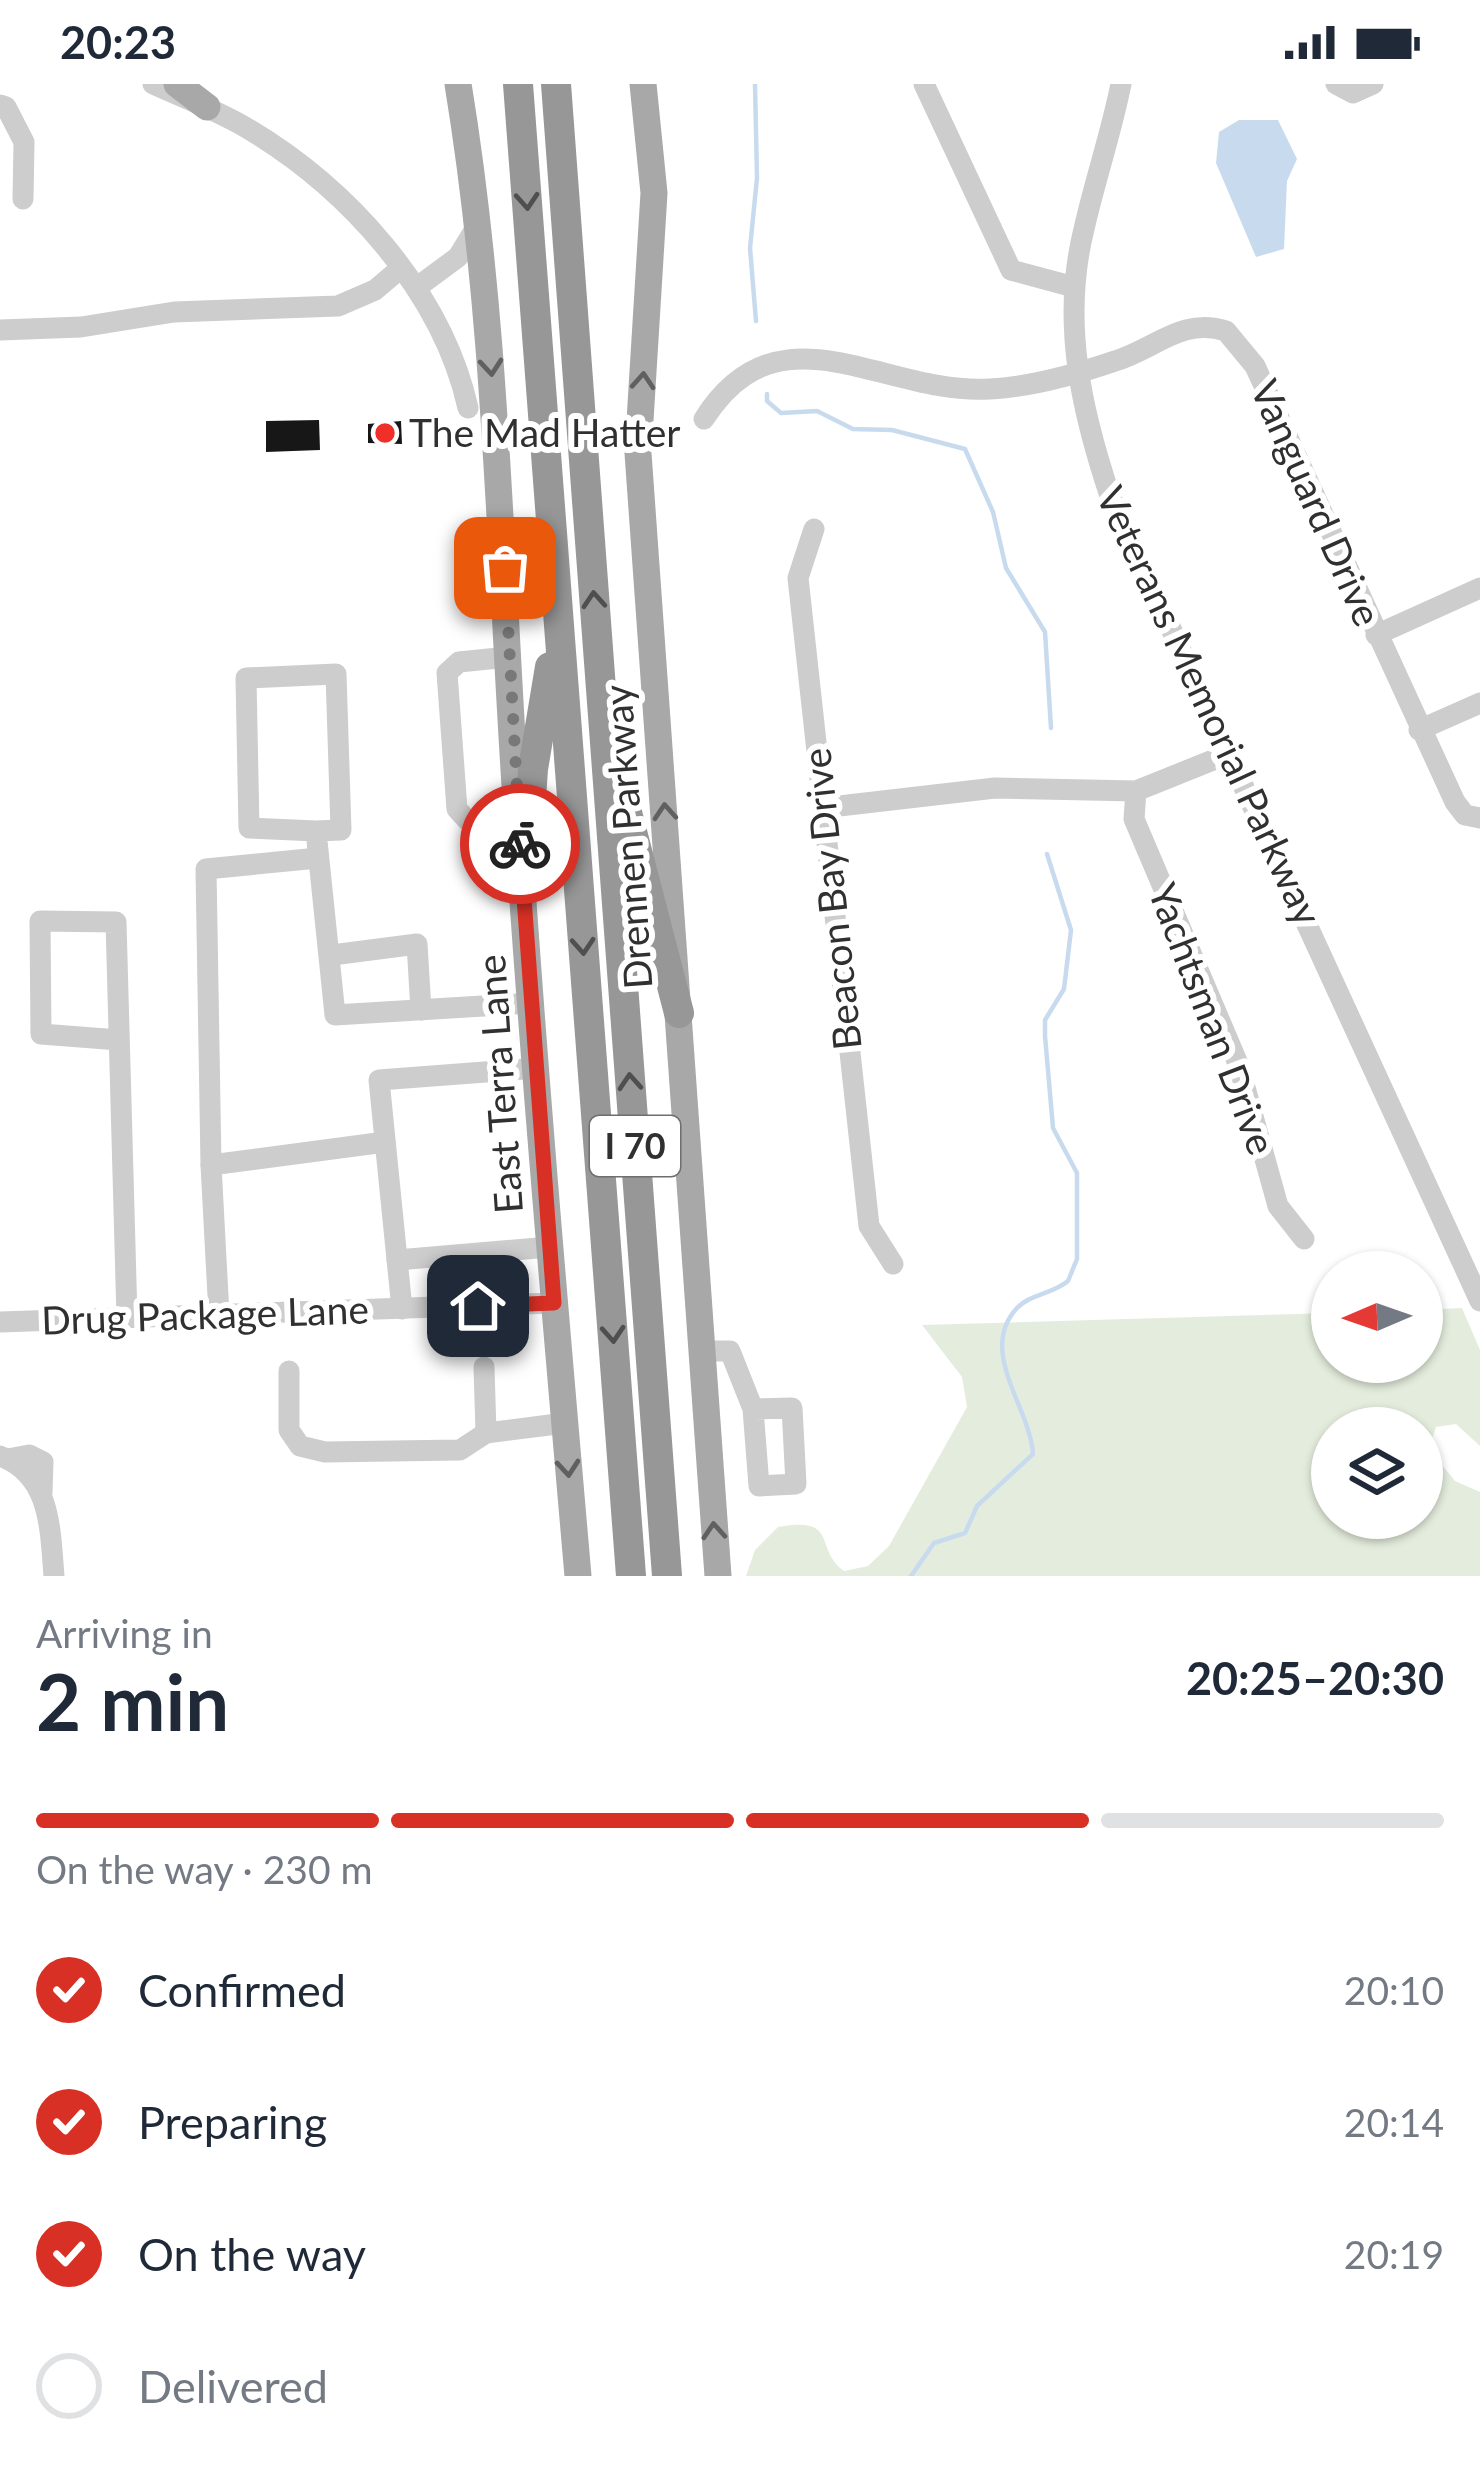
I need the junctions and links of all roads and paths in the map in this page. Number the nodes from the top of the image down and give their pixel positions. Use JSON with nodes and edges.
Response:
{"nodes":[{"id":1,"x":153,"y":84,"type":"edge"},
{"id":2,"x":177,"y":84,"type":"edge"},
{"id":3,"x":458,"y":84,"type":"edge"},
{"id":4,"x":518,"y":84,"type":"edge"},
{"id":5,"x":556,"y":84,"type":"edge"},
{"id":6,"x":924,"y":84,"type":"edge"},
{"id":7,"x":1121,"y":84,"type":"edge"},
{"id":8,"x":1336,"y":84,"type":"edge"},
{"id":9,"x":1373,"y":84,"type":"edge"},
{"id":10,"x":642,"y":87,"type":"edge"},
{"id":11,"x":0,"y":105,"type":"edge"},
{"id":12,"x":207,"y":107,"type":"junction"},
{"id":13,"x":23,"y":200,"type":"dead end"},
{"id":14,"x":480,"y":220,"type":"junction"},
{"id":15,"x":401,"y":268,"type":"junction"},
{"id":16,"x":445,"y":271,"type":"junction"},
{"id":17,"x":1074,"y":287,"type":"junction"},
{"id":18,"x":416,"y":288,"type":"junction"},
{"id":19,"x":485,"y":292,"type":"junction"},
{"id":20,"x":0,"y":330,"type":"edge"},
{"id":21,"x":1075,"y":370,"type":"junction"},
{"id":22,"x":468,"y":408,"type":"dead end"},
{"id":23,"x":704,"y":419,"type":"dead end"},
{"id":24,"x":814,"y":530,"type":"dead end"},
{"id":25,"x":1480,"y":588,"type":"edge"},
{"id":26,"x":558,"y":620,"type":"junction"},
{"id":27,"x":1376,"y":635,"type":"junction"},
{"id":28,"x":508,"y":657,"type":"junction"},
{"id":29,"x":1480,"y":703,"type":"edge"},
{"id":30,"x":603,"y":716,"type":"junction"},
{"id":31,"x":1419,"y":730,"type":"junction"},
{"id":32,"x":1228,"y":754,"type":"junction"},
{"id":33,"x":1136,"y":791,"type":"junction"},
{"id":34,"x":822,"y":808,"type":"junction"},
{"id":35,"x":1477,"y":818,"type":"edge"},
{"id":36,"x":517,"y":821,"type":"junction"},
{"id":37,"x":316,"y":831,"type":"junction"},
{"id":38,"x":318,"y":858,"type":"junction"},
{"id":39,"x":525,"y":890,"type":"junction"},
{"id":40,"x":332,"y":955,"type":"junction"},
{"id":41,"x":533,"y":1003,"type":"junction"},
{"id":42,"x":422,"y":1010,"type":"junction"},
{"id":43,"x":679,"y":1013,"type":"junction"},
{"id":44,"x":119,"y":1040,"type":"junction"},
{"id":45,"x":538,"y":1068,"type":"junction"},
{"id":46,"x":385,"y":1142,"type":"junction"},
{"id":47,"x":211,"y":1165,"type":"junction"},
{"id":48,"x":1304,"y":1239,"type":"dead end"},
{"id":49,"x":550,"y":1247,"type":"junction"},
{"id":50,"x":397,"y":1260,"type":"junction"},
{"id":51,"x":893,"y":1264,"type":"dead end"},
{"id":52,"x":1480,"y":1301,"type":"edge"},
{"id":53,"x":554,"y":1303,"type":"junction"},
{"id":54,"x":402,"y":1309,"type":"junction"},
{"id":55,"x":219,"y":1316,"type":"junction"},
{"id":56,"x":127,"y":1318,"type":"junction"},
{"id":57,"x":0,"y":1322,"type":"edge"},
{"id":58,"x":702,"y":1351,"type":"junction"},
{"id":59,"x":484,"y":1367,"type":"dead end"},
{"id":60,"x":289,"y":1371,"type":"dead end"},
{"id":61,"x":753,"y":1409,"type":"dead end"},
{"id":62,"x":565,"y":1423,"type":"junction"},
{"id":63,"x":486,"y":1433,"type":"junction"},
{"id":64,"x":8,"y":1459,"type":"edge"},
{"id":65,"x":54,"y":1576,"type":"edge"},
{"id":66,"x":578,"y":1576,"type":"edge"},
{"id":67,"x":632,"y":1576,"type":"edge"},
{"id":68,"x":667,"y":1576,"type":"edge"},
{"id":69,"x":718,"y":1576,"type":"edge"}],
"edges":[{"from":1,"to":12,"type":"street"},
{"from":2,"to":12,"type":"main road"},
{"from":3,"to":14,"type":"main road","name":"East Terra Lane"},
{"from":4,"to":26,"type":"highway","number":"I 70","one_way":true},
{"from":30,"to":5,"type":"highway","number":"I 70","one_way":true},
{"from":6,"to":17,"type":"street"},
{"from":7,"to":17,"type":"street","name":"Veterans Memorial Parkway"},
{"from":8,"to":9,"type":"street"},
{"from":43,"to":10,"type":"main road","name":"Drennen Parkway","one_way":true},
{"from":11,"to":13,"type":"street"},
{"from":12,"to":15,"type":"street"},
{"from":14,"to":16,"type":"street"},
{"from":14,"to":19,"type":"main road","name":"East Terra Lane"},
{"from":15,"to":18,"type":"street"},
{"from":15,"to":20,"type":"street"},
{"from":16,"to":18,"type":"street"},
{"from":16,"to":19,"type":"street"},
{"from":17,"to":21,"type":"street","name":"Veterans Memorial Parkway"},
{"from":18,"to":22,"type":"street"},
{"from":19,"to":28,"type":"main road","name":"East Terra Lane","one_way":true},
{"from":21,"to":23,"type":"street","name":"Vanguard Drive"},
{"from":21,"to":27,"type":"street","name":"Vanguard Drive"},
{"from":21,"to":32,"type":"street","name":"Veterans Memorial Parkway"},
{"from":24,"to":34,"type":"street","name":"Beacon Bay Drive"},
{"from":25,"to":27,"type":"street"},
{"from":26,"to":39,"type":"highway"},
{"from":26,"to":67,"type":"highway","number":"I 70","one_way":true},
{"from":27,"to":31,"type":"street","name":"Vanguard Drive"},
{"from":28,"to":36,"type":"main road","name":"East Terra Lane"},
{"from":28,"to":36,"type":"street"},
{"from":29,"to":31,"type":"street"},
{"from":30,"to":43,"type":"highway"},
{"from":68,"to":30,"type":"highway","number":"I 70","one_way":true},
{"from":31,"to":35,"type":"street","name":"Vanguard Drive"},
{"from":32,"to":33,"type":"street"},
{"from":32,"to":52,"type":"street","name":"Veterans Memorial Parkway"},
{"from":33,"to":34,"type":"street"},
{"from":33,"to":48,"type":"street","name":"Yachtsman Drive"},
{"from":34,"to":51,"type":"street","name":"Beacon Bay Drive"},
{"from":36,"to":39,"type":"main road","name":"East Terra Lane"},
{"from":37,"to":37,"type":"street"},
{"from":37,"to":38,"type":"street"},
{"from":38,"to":40,"type":"street"},
{"from":38,"to":47,"type":"street"},
{"from":39,"to":41,"type":"main road","name":"East Terra Lane"},
{"from":40,"to":42,"type":"street"},
{"from":40,"to":42,"type":"street"},
{"from":41,"to":42,"type":"street"},
{"from":41,"to":45,"type":"main road","name":"East Terra Lane"},
{"from":43,"to":58,"type":"main road","name":"Drennen Parkway"},
{"from":44,"to":44,"type":"street"},
{"from":44,"to":56,"type":"street"},
{"from":45,"to":46,"type":"street"},
{"from":45,"to":49,"type":"main road","name":"East Terra Lane"},
{"from":46,"to":47,"type":"street"},
{"from":46,"to":50,"type":"street"},
{"from":47,"to":55,"type":"street"},
{"from":49,"to":50,"type":"street"},
{"from":49,"to":53,"type":"main road","name":"East Terra Lane"},
{"from":50,"to":54,"type":"street"},
{"from":53,"to":54,"type":"street","name":"Drug Package Lane"},
{"from":53,"to":62,"type":"main road","name":"East Terra Lane"},
{"from":54,"to":55,"type":"street","name":"Drug Package Lane"},
{"from":55,"to":56,"type":"street","name":"Drug Package Lane"},
{"from":56,"to":57,"type":"street","name":"Drug Package Lane"},
{"from":58,"to":61,"type":"street"},
{"from":69,"to":58,"type":"main road","name":"Drennen Parkway","one_way":true},
{"from":59,"to":63,"type":"street"},
{"from":60,"to":63,"type":"street"},
{"from":62,"to":63,"type":"street"},
{"from":62,"to":66,"type":"main road","name":"East Terra Lane","one_way":true},
{"from":64,"to":65,"type":"street"}]}
